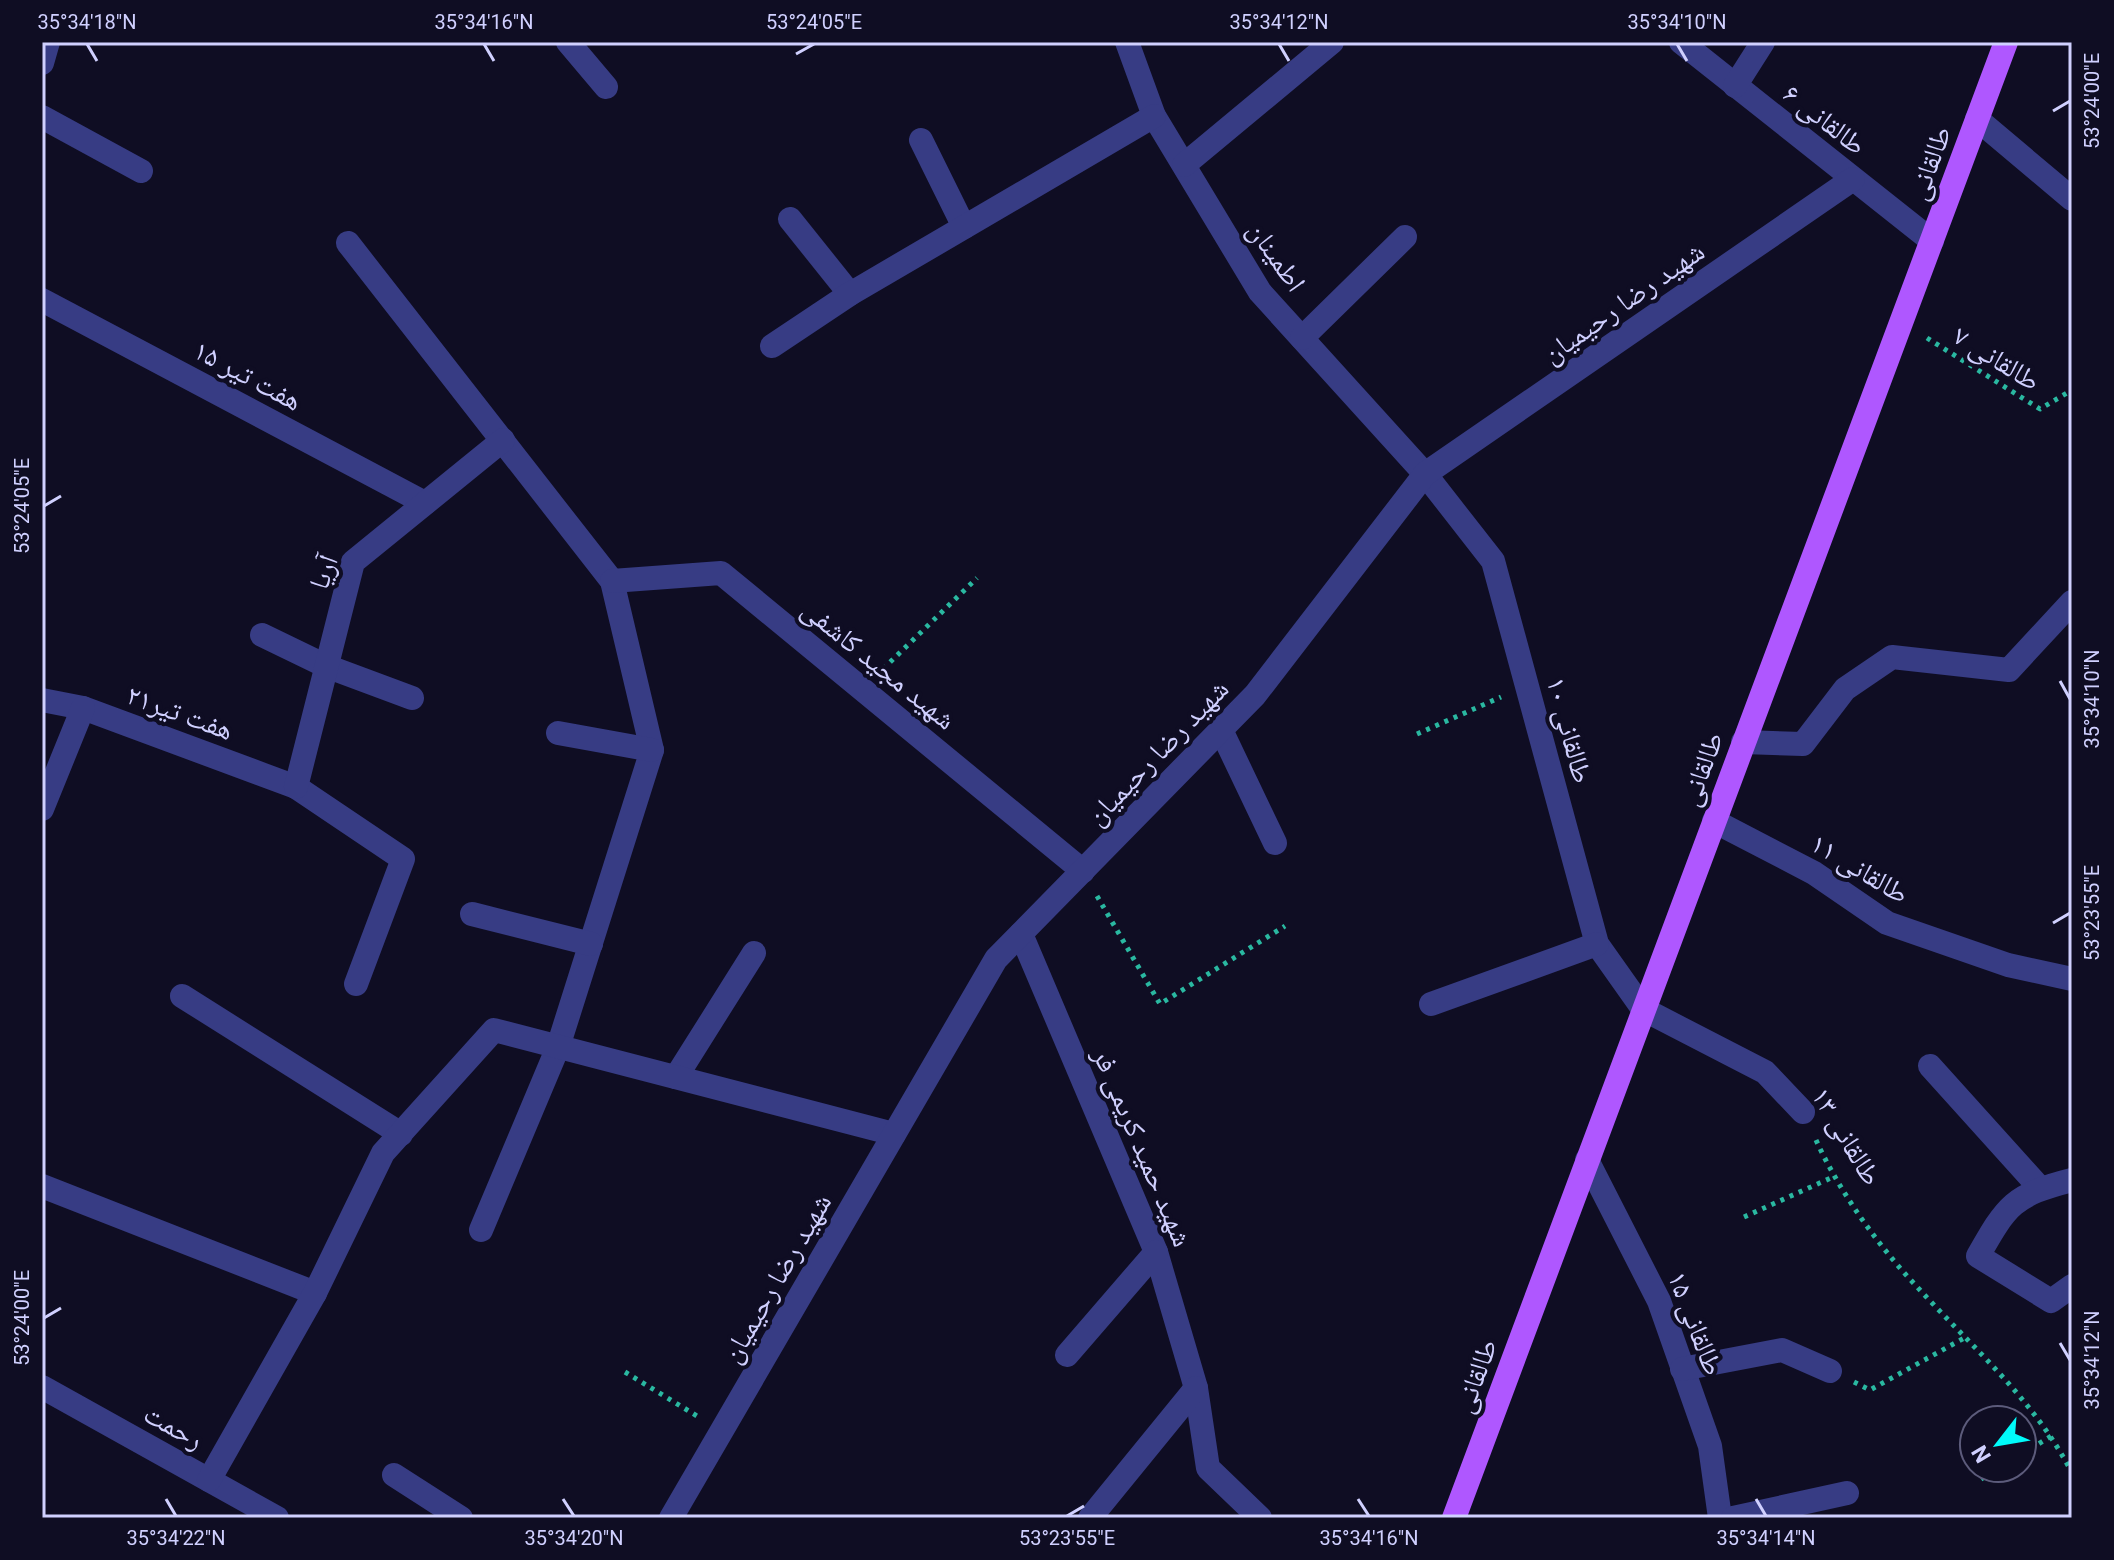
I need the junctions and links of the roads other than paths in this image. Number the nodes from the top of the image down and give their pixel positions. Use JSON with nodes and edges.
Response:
{"nodes":[{"id":1,"x":48,"y":42,"type":"edge"},
{"id":2,"x":568,"y":42,"type":"edge"},
{"id":3,"x":1127,"y":42,"type":"edge"},
{"id":4,"x":1332,"y":42,"type":"edge"},
{"id":5,"x":1681,"y":42,"type":"edge"},
{"id":6,"x":1763,"y":42,"type":"edge"},
{"id":7,"x":2006,"y":42,"type":"edge"},
{"id":8,"x":42,"y":63,"type":"edge"},
{"id":9,"x":1735,"y":86,"type":"junction"},
{"id":10,"x":606,"y":87,"type":"dead end"},
{"id":11,"x":1154,"y":116,"type":"junction"},
{"id":12,"x":42,"y":117,"type":"edge"},
{"id":13,"x":1977,"y":119,"type":"junction"},
{"id":14,"x":921,"y":140,"type":"dead end"},
{"id":15,"x":1184,"y":165,"type":"junction"},
{"id":16,"x":141,"y":171,"type":"dead end"},
{"id":17,"x":1853,"y":179,"type":"junction"},
{"id":18,"x":2072,"y":199,"type":"edge"},
{"id":19,"x":790,"y":219,"type":"dead end"},
{"id":20,"x":964,"y":227,"type":"junction"},
{"id":21,"x":1405,"y":237,"type":"dead end"},
{"id":22,"x":1932,"y":241,"type":"junction"},
{"id":23,"x":348,"y":243,"type":"dead end"},
{"id":24,"x":850,"y":294,"type":"junction"},
{"id":25,"x":42,"y":300,"type":"edge"},
{"id":26,"x":1302,"y":338,"type":"junction"},
{"id":27,"x":772,"y":346,"type":"dead end"},
{"id":28,"x":503,"y":440,"type":"junction"},
{"id":29,"x":1425,"y":474,"type":"junction"},
{"id":30,"x":425,"y":503,"type":"junction"},
{"id":31,"x":612,"y":581,"type":"junction"},
{"id":32,"x":2072,"y":602,"type":"edge"},
{"id":33,"x":262,"y":635,"type":"dead end"},
{"id":34,"x":326,"y":666,"type":"junction"},
{"id":35,"x":412,"y":698,"type":"dead end"},
{"id":36,"x":42,"y":700,"type":"edge"},
{"id":37,"x":83,"y":708,"type":"junction"},
{"id":38,"x":1221,"y":730,"type":"junction"},
{"id":39,"x":558,"y":733,"type":"dead end"},
{"id":40,"x":1743,"y":742,"type":"junction"},
{"id":41,"x":652,"y":750,"type":"junction"},
{"id":42,"x":296,"y":787,"type":"junction"},
{"id":43,"x":42,"y":809,"type":"edge"},
{"id":44,"x":1714,"y":821,"type":"junction"},
{"id":45,"x":1275,"y":843,"type":"dead end"},
{"id":46,"x":1083,"y":871,"type":"junction"},
{"id":47,"x":472,"y":914,"type":"dead end"},
{"id":48,"x":1021,"y":934,"type":"junction"},
{"id":49,"x":591,"y":944,"type":"junction"},
{"id":50,"x":1597,"y":944,"type":"junction"},
{"id":51,"x":754,"y":953,"type":"dead end"},
{"id":52,"x":2072,"y":979,"type":"edge"},
{"id":53,"x":356,"y":984,"type":"dead end"},
{"id":54,"x":182,"y":996,"type":"dead end"},
{"id":55,"x":1431,"y":1004,"type":"dead end"},
{"id":56,"x":1643,"y":1009,"type":"junction"},
{"id":57,"x":558,"y":1047,"type":"junction"},
{"id":58,"x":1930,"y":1066,"type":"dead end"},
{"id":59,"x":676,"y":1077,"type":"junction"},
{"id":60,"x":1803,"y":1112,"type":"road end"},
{"id":61,"x":401,"y":1134,"type":"junction"},
{"id":62,"x":894,"y":1134,"type":"junction"},
{"id":63,"x":1587,"y":1160,"type":"junction"},
{"id":64,"x":2072,"y":1180,"type":"edge"},
{"id":65,"x":42,"y":1186,"type":"edge"},
{"id":66,"x":2040,"y":1188,"type":"junction"},
{"id":67,"x":481,"y":1230,"type":"dead end"},
{"id":68,"x":1156,"y":1252,"type":"junction"},
{"id":69,"x":2072,"y":1286,"type":"edge"},
{"id":70,"x":315,"y":1293,"type":"junction"},
{"id":71,"x":1067,"y":1355,"type":"dead end"},
{"id":72,"x":1682,"y":1369,"type":"junction"},
{"id":73,"x":1830,"y":1371,"type":"road end"},
{"id":74,"x":42,"y":1387,"type":"edge"},
{"id":75,"x":1196,"y":1388,"type":"junction"},
{"id":76,"x":394,"y":1475,"type":"dead end"},
{"id":77,"x":209,"y":1480,"type":"junction"},
{"id":78,"x":1847,"y":1493,"type":"dead end"},
{"id":79,"x":277,"y":1518,"type":"edge"},
{"id":80,"x":461,"y":1518,"type":"edge"},
{"id":81,"x":671,"y":1518,"type":"edge"},
{"id":82,"x":1090,"y":1518,"type":"edge"},
{"id":83,"x":1260,"y":1518,"type":"edge"},
{"id":84,"x":1454,"y":1518,"type":"edge"},
{"id":85,"x":1720,"y":1518,"type":"edge"},
{"id":86,"x":1733,"y":1518,"type":"edge"}],
"edges":[{"from":1,"to":8,"type":"street"},
{"from":2,"to":10,"type":"street"},
{"from":3,"to":11,"type":"street","name":"اطمینان"},
{"from":4,"to":15,"type":"street"},
{"from":5,"to":9,"type":"street","name":"طالقانی ۶"},
{"from":6,"to":9,"type":"street"},
{"from":7,"to":13,"type":"main road","name":"طالقانی"},
{"from":9,"to":17,"type":"street","name":"طالقانی ۶"},
{"from":11,"to":15,"type":"street","name":"اطمینان"},
{"from":11,"to":20,"type":"street"},
{"from":12,"to":16,"type":"street"},
{"from":13,"to":18,"type":"street"},
{"from":13,"to":22,"type":"main road","name":"طالقانی"},
{"from":14,"to":20,"type":"street"},
{"from":15,"to":26,"type":"street","name":"اطمینان"},
{"from":17,"to":22,"type":"street","name":"طالقانی ۶"},
{"from":17,"to":29,"type":"street","name":"شهید رضا رحیمیان"},
{"from":19,"to":24,"type":"street"},
{"from":20,"to":24,"type":"street"},
{"from":21,"to":26,"type":"street"},
{"from":22,"to":40,"type":"main road","name":"طالقانی"},
{"from":23,"to":28,"type":"street"},
{"from":24,"to":27,"type":"street"},
{"from":25,"to":30,"type":"street","name":"هفت تیر ۱۵"},
{"from":26,"to":29,"type":"street","name":"اطمینان"},
{"from":28,"to":30,"type":"street","name":"آریا"},
{"from":28,"to":31,"type":"street"},
{"from":29,"to":38,"type":"street","name":"شهید رضا رحیمیان"},
{"from":29,"to":50,"type":"street","name":"طالقانی ۱۰"},
{"from":30,"to":34,"type":"street","name":"آریا"},
{"from":31,"to":41,"type":"street"},
{"from":31,"to":46,"type":"street","name":"شهید مجید کاشفی"},
{"from":32,"to":40,"type":"street"},
{"from":33,"to":34,"type":"street"},
{"from":34,"to":35,"type":"street"},
{"from":34,"to":42,"type":"street","name":"آریا"},
{"from":36,"to":37,"type":"street","name":"هفت تیر۲۱"},
{"from":37,"to":42,"type":"street","name":"هفت تیر۲۱"},
{"from":37,"to":43,"type":"street"},
{"from":38,"to":45,"type":"street"},
{"from":38,"to":46,"type":"street","name":"شهید رضا رحیمیان"},
{"from":39,"to":41,"type":"street"},
{"from":40,"to":44,"type":"main road","name":"طالقانی"},
{"from":41,"to":49,"type":"street"},
{"from":42,"to":53,"type":"street","name":"هفت تیر۲۱"},
{"from":44,"to":52,"type":"street","name":"طالقانی ۱۱"},
{"from":44,"to":56,"type":"main road","name":"طالقانی"},
{"from":46,"to":48,"type":"street","name":"شهید رضا رحیمیان"},
{"from":47,"to":49,"type":"street"},
{"from":48,"to":62,"type":"street","name":"شهید رضا رحیمیان"},
{"from":48,"to":68,"type":"street","name":"شهید حمید کریمی فر"},
{"from":49,"to":57,"type":"street"},
{"from":50,"to":55,"type":"street"},
{"from":50,"to":56,"type":"street","name":"طالقانی ۱۰"},
{"from":51,"to":59,"type":"street"},
{"from":54,"to":61,"type":"street"},
{"from":56,"to":60,"type":"street","name":"طالقانی ۱۳"},
{"from":56,"to":63,"type":"main road","name":"طالقانی"},
{"from":57,"to":59,"type":"street"},
{"from":57,"to":61,"type":"street"},
{"from":57,"to":67,"type":"street"},
{"from":58,"to":66,"type":"street"},
{"from":59,"to":62,"type":"street"},
{"from":61,"to":70,"type":"street"},
{"from":62,"to":81,"type":"street","name":"شهید رضا رحیمیان"},
{"from":63,"to":72,"type":"street","name":"طالقانی ۱۵"},
{"from":63,"to":84,"type":"main road","name":"طالقانی"},
{"from":64,"to":66,"type":"street"},
{"from":65,"to":70,"type":"street"},
{"from":66,"to":69,"type":"street"},
{"from":68,"to":71,"type":"street"},
{"from":68,"to":75,"type":"street","name":"شهید حمید کریمی فر"},
{"from":70,"to":77,"type":"street"},
{"from":72,"to":73,"type":"street"},
{"from":72,"to":85,"type":"street","name":"طالقانی ۱۵"},
{"from":74,"to":77,"type":"street","name":"رحمت"},
{"from":75,"to":82,"type":"street"},
{"from":75,"to":83,"type":"street","name":"شهید حمید کریمی فر"},
{"from":76,"to":80,"type":"street"},
{"from":77,"to":79,"type":"street","name":"رحمت"},
{"from":78,"to":86,"type":"street"}]}
